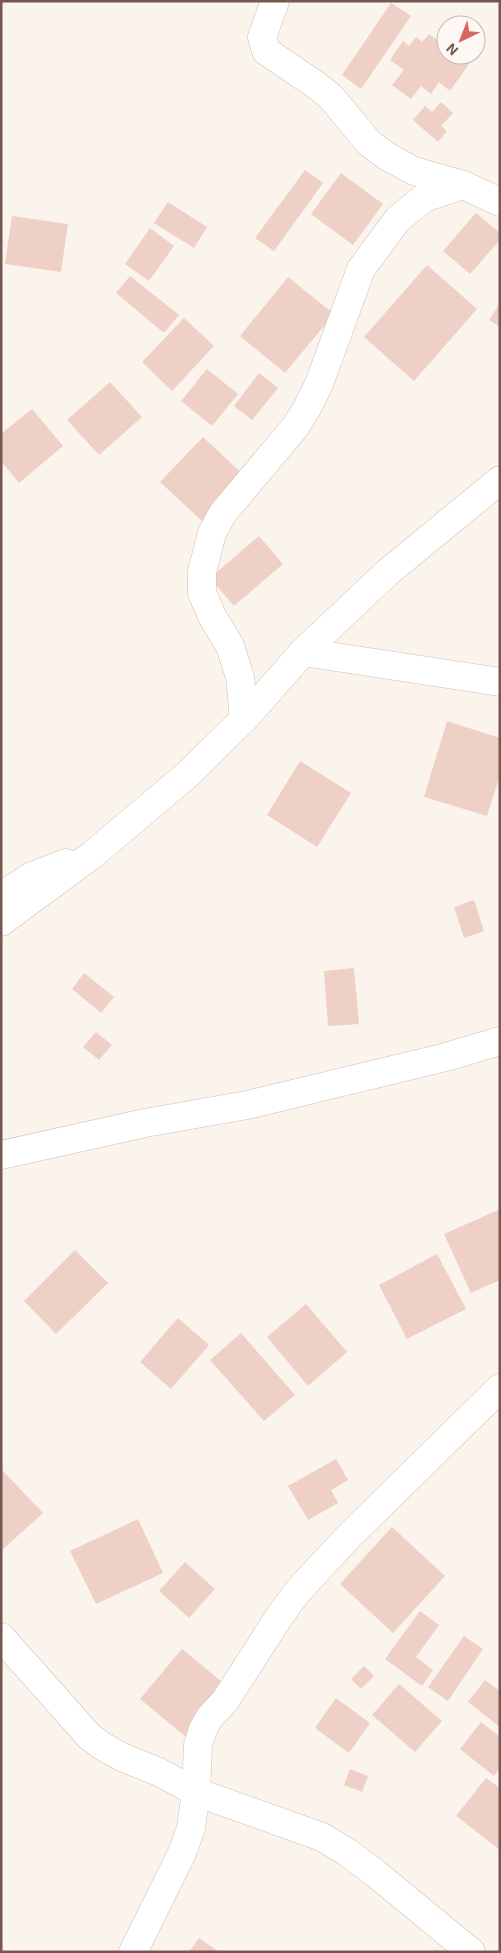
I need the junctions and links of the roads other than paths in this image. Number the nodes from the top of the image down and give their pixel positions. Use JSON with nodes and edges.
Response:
{"nodes":[{"id":1,"x":275,"y":1,"type":"edge"},
{"id":2,"x":463,"y":185,"type":"junction"},
{"id":3,"x":500,"y":202,"type":"edge"},
{"id":4,"x":500,"y":480,"type":"edge"},
{"id":5,"x":303,"y":652,"type":"junction"},
{"id":6,"x":500,"y":682,"type":"edge"},
{"id":7,"x":244,"y":720,"type":"junction"},
{"id":8,"x":92,"y":855,"type":"junction"},
{"id":9,"x":1,"y":896,"type":"edge"},
{"id":10,"x":1,"y":922,"type":"edge"},
{"id":11,"x":500,"y":1042,"type":"edge"},
{"id":12,"x":1,"y":1155,"type":"edge"},
{"id":13,"x":500,"y":1388,"type":"edge"},
{"id":14,"x":1,"y":1637,"type":"edge"},
{"id":15,"x":196,"y":1792,"type":"junction"},
{"id":16,"x":133,"y":1952,"type":"edge"},
{"id":17,"x":471,"y":1952,"type":"edge"}],
"edges":[{"from":1,"to":2,"type":"street"},
{"from":2,"to":3,"type":"street"},
{"from":2,"to":7,"type":"street"},
{"from":4,"to":5,"type":"street"},
{"from":5,"to":6,"type":"street"},
{"from":5,"to":7,"type":"street"},
{"from":7,"to":8,"type":"street"},
{"from":8,"to":9,"type":"street"},
{"from":8,"to":10,"type":"street"},
{"from":11,"to":12,"type":"street"},
{"from":13,"to":15,"type":"street"},
{"from":14,"to":15,"type":"street"},
{"from":15,"to":16,"type":"street"},
{"from":15,"to":17,"type":"street"}]}
